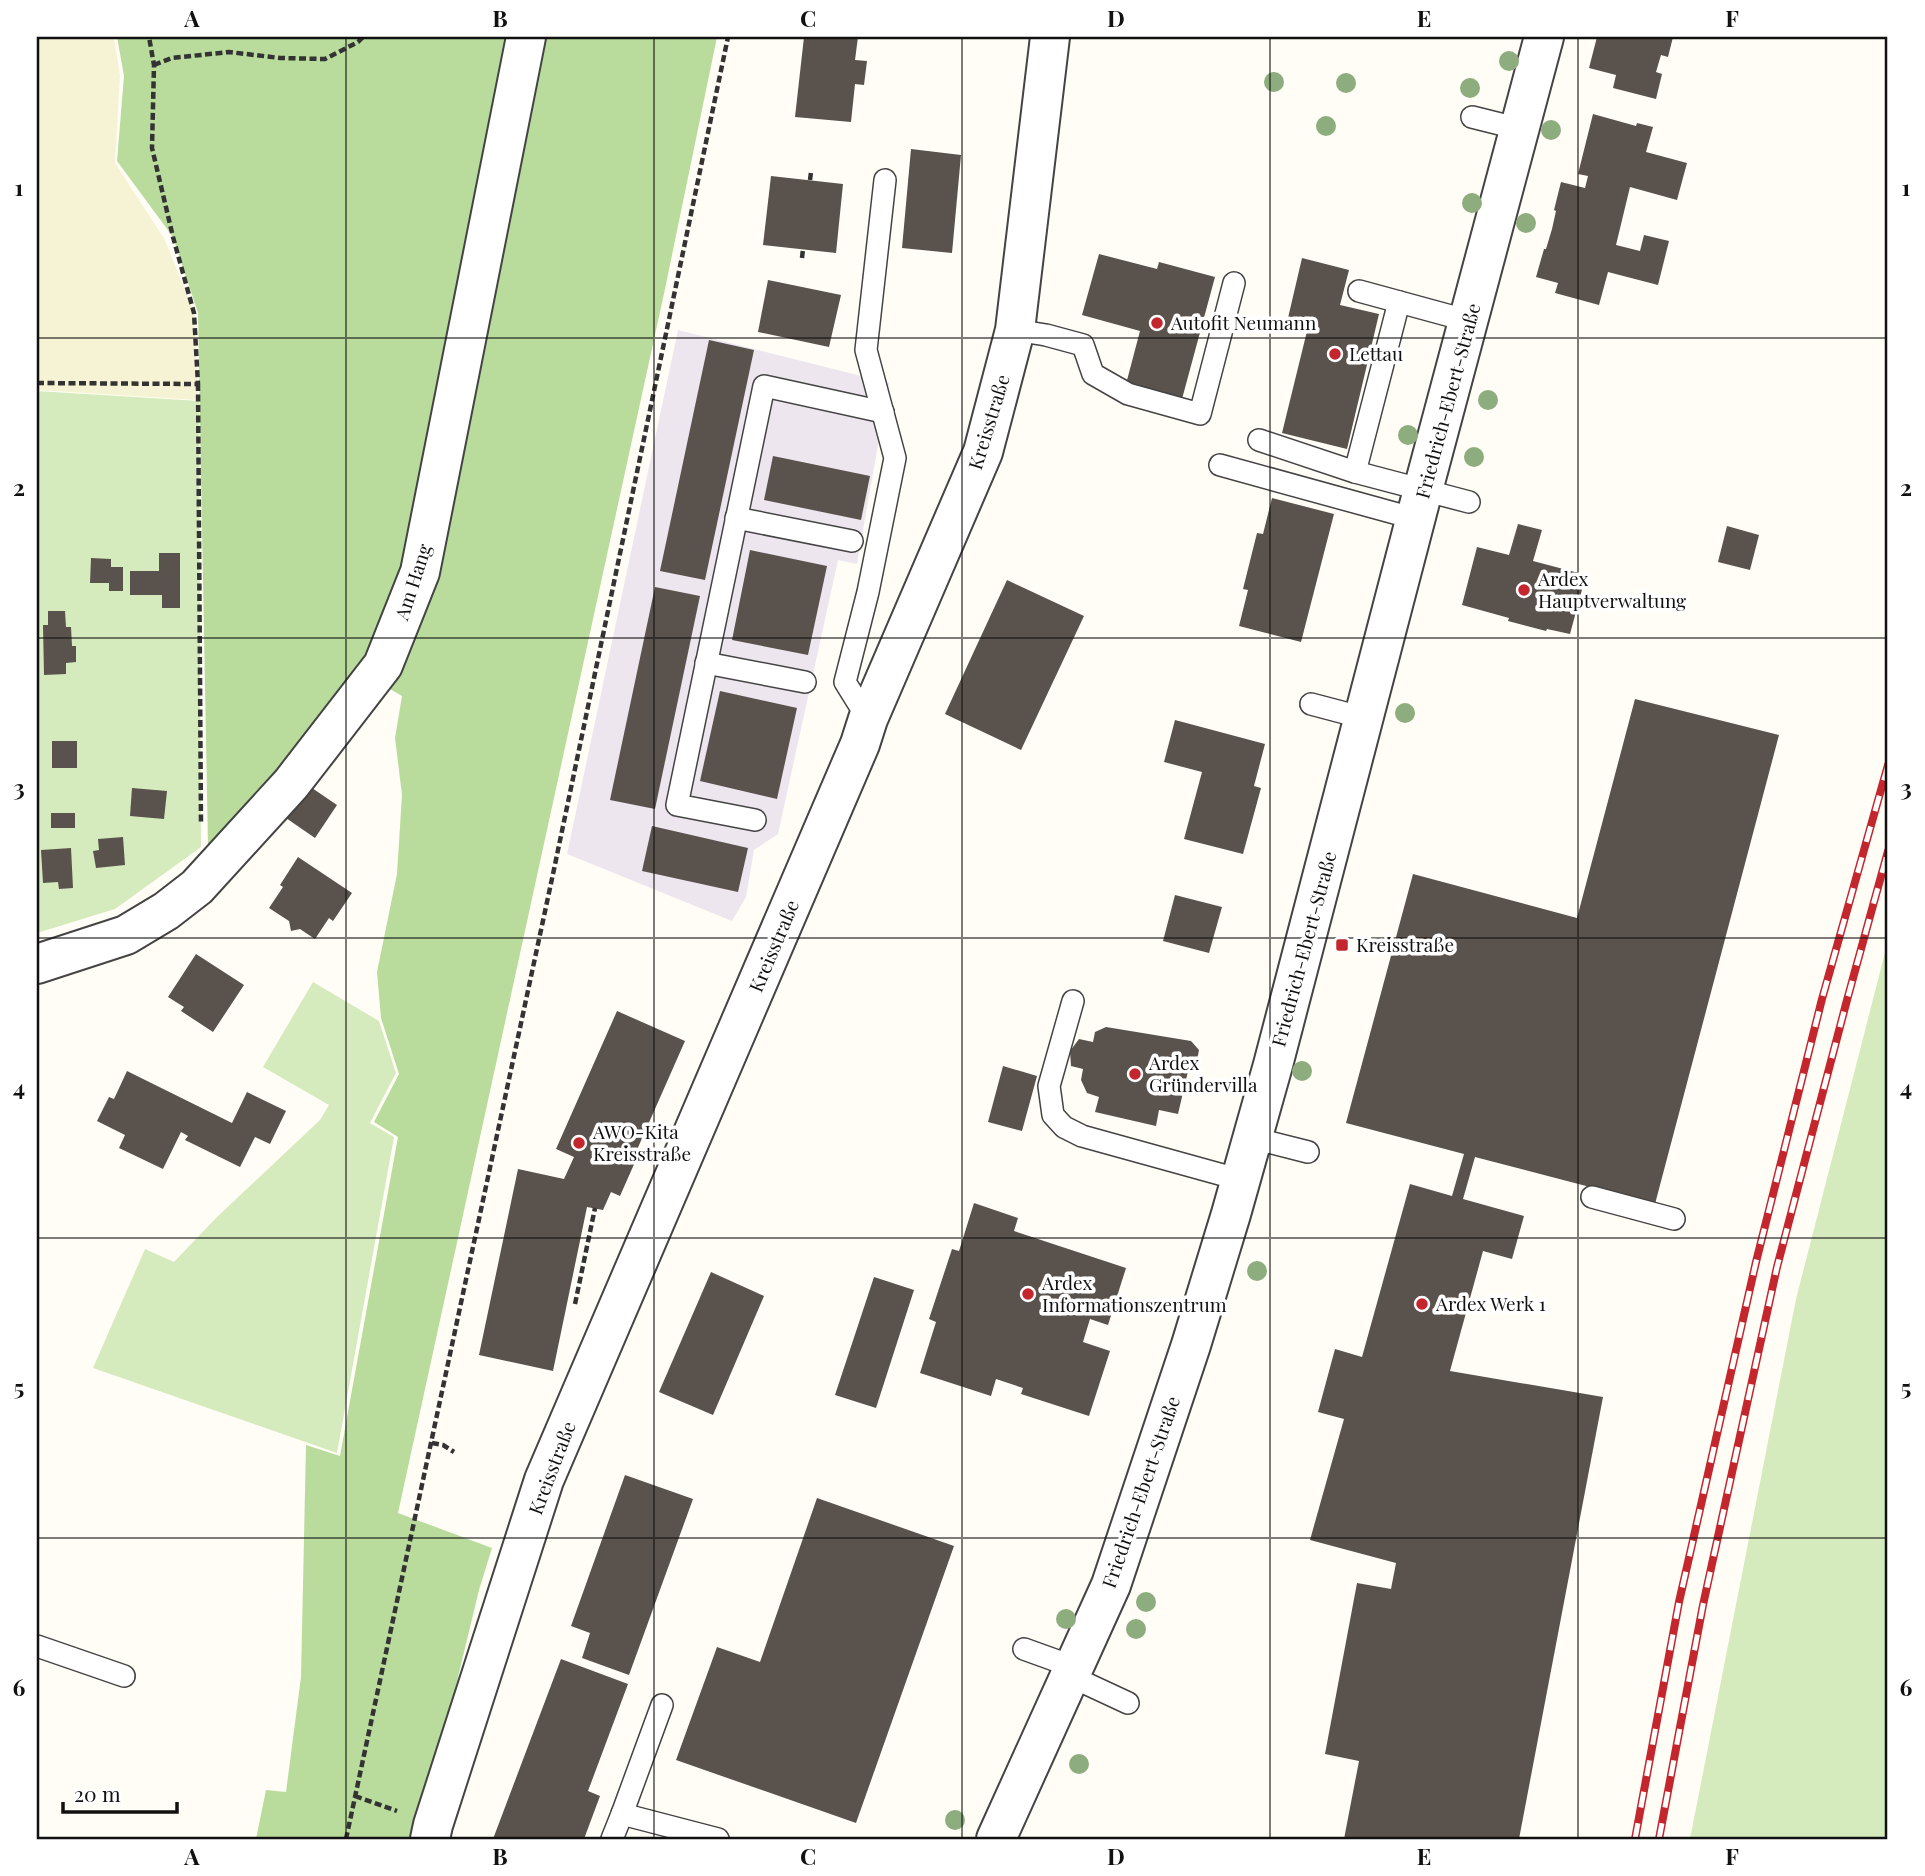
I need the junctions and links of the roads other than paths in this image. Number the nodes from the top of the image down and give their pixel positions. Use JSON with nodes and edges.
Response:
{"nodes":[{"id":1,"x":526,"y":37,"type":"edge"},
{"id":2,"x":1050,"y":37,"type":"edge"},
{"id":3,"x":1544,"y":37,"type":"edge"},
{"id":4,"x":1472,"y":117,"type":"dead end"},
{"id":5,"x":1520,"y":129,"type":"junction"},
{"id":6,"x":885,"y":180,"type":"dead end"},
{"id":7,"x":1234,"y":283,"type":"dead end"},
{"id":8,"x":1359,"y":291,"type":"dead end"},
{"id":9,"x":1399,"y":302,"type":"junction"},
{"id":10,"x":1469,"y":321,"type":"junction"},
{"id":11,"x":1015,"y":330,"type":"junction"},
{"id":12,"x":883,"y":412,"type":"junction"},
{"id":13,"x":1259,"y":440,"type":"dead end"},
{"id":14,"x":1220,"y":465,"type":"dead end"},
{"id":15,"x":1355,"y":472,"type":"junction"},
{"id":16,"x":1469,"y":502,"type":"dead end"},
{"id":17,"x":1420,"y":505,"type":"junction"},
{"id":18,"x":736,"y":518,"type":"junction"},
{"id":19,"x":852,"y":541,"type":"dead end"},
{"id":20,"x":706,"y":663,"type":"junction"},
{"id":21,"x":805,"y":682,"type":"dead end"},
{"id":22,"x":1311,"y":704,"type":"dead end"},
{"id":23,"x":1364,"y":718,"type":"junction"},
{"id":24,"x":868,"y":719,"type":"junction"},
{"id":25,"x":755,"y":820,"type":"dead end"},
{"id":26,"x":37,"y":964,"type":"edge"},
{"id":27,"x":1073,"y":1001,"type":"dead end"},
{"id":28,"x":1253,"y":1138,"type":"junction"},
{"id":29,"x":1308,"y":1152,"type":"dead end"},
{"id":30,"x":1241,"y":1180,"type":"junction"},
{"id":31,"x":1592,"y":1197,"type":"dead end"},
{"id":32,"x":1674,"y":1219,"type":"dead end"},
{"id":33,"x":37,"y":1646,"type":"edge"},
{"id":34,"x":1024,"y":1648,"type":"dead end"},
{"id":35,"x":1072,"y":1671,"type":"junction"},
{"id":36,"x":124,"y":1676,"type":"dead end"},
{"id":37,"x":1128,"y":1703,"type":"dead end"},
{"id":38,"x":662,"y":1705,"type":"dead end"},
{"id":39,"x":622,"y":1814,"type":"junction"},
{"id":40,"x":430,"y":1839,"type":"edge"},
{"id":41,"x":612,"y":1839,"type":"edge"},
{"id":42,"x":718,"y":1839,"type":"edge"},
{"id":43,"x":996,"y":1839,"type":"edge"}],
"edges":[{"from":1,"to":26,"type":"street","name":"Am Hang"},
{"from":2,"to":11,"type":"street","name":"Kreisstraße"},
{"from":3,"to":5,"type":"street","name":"Friedrich-Ebert-Straße"},
{"from":4,"to":5,"type":"lane"},
{"from":5,"to":10,"type":"street","name":"Friedrich-Ebert-Straße"},
{"from":6,"to":12,"type":"lane"},
{"from":7,"to":11,"type":"lane"},
{"from":8,"to":9,"type":"lane"},
{"from":9,"to":10,"type":"lane"},
{"from":9,"to":15,"type":"lane"},
{"from":10,"to":17,"type":"street","name":"Friedrich-Ebert-Straße"},
{"from":11,"to":24,"type":"street","name":"Kreisstraße"},
{"from":12,"to":18,"type":"lane"},
{"from":12,"to":24,"type":"lane"},
{"from":13,"to":15,"type":"lane"},
{"from":14,"to":17,"type":"lane"},
{"from":15,"to":17,"type":"lane"},
{"from":16,"to":17,"type":"lane"},
{"from":17,"to":23,"type":"street","name":"Friedrich-Ebert-Straße"},
{"from":18,"to":19,"type":"lane"},
{"from":18,"to":20,"type":"lane"},
{"from":20,"to":21,"type":"lane"},
{"from":20,"to":25,"type":"lane"},
{"from":22,"to":23,"type":"lane"},
{"from":23,"to":28,"type":"street","name":"Friedrich-Ebert-Straße"},
{"from":24,"to":40,"type":"street","name":"Kreisstraße"},
{"from":27,"to":30,"type":"lane"},
{"from":28,"to":29,"type":"lane"},
{"from":28,"to":30,"type":"street","name":"Friedrich-Ebert-Straße"},
{"from":30,"to":35,"type":"street","name":"Friedrich-Ebert-Straße"},
{"from":31,"to":32,"type":"lane"},
{"from":33,"to":36,"type":"lane"},
{"from":34,"to":35,"type":"lane"},
{"from":35,"to":37,"type":"lane"},
{"from":35,"to":43,"type":"street","name":"Friedrich-Ebert-Straße"},
{"from":38,"to":39,"type":"lane"},
{"from":39,"to":41,"type":"lane"},
{"from":39,"to":42,"type":"lane"}]}
